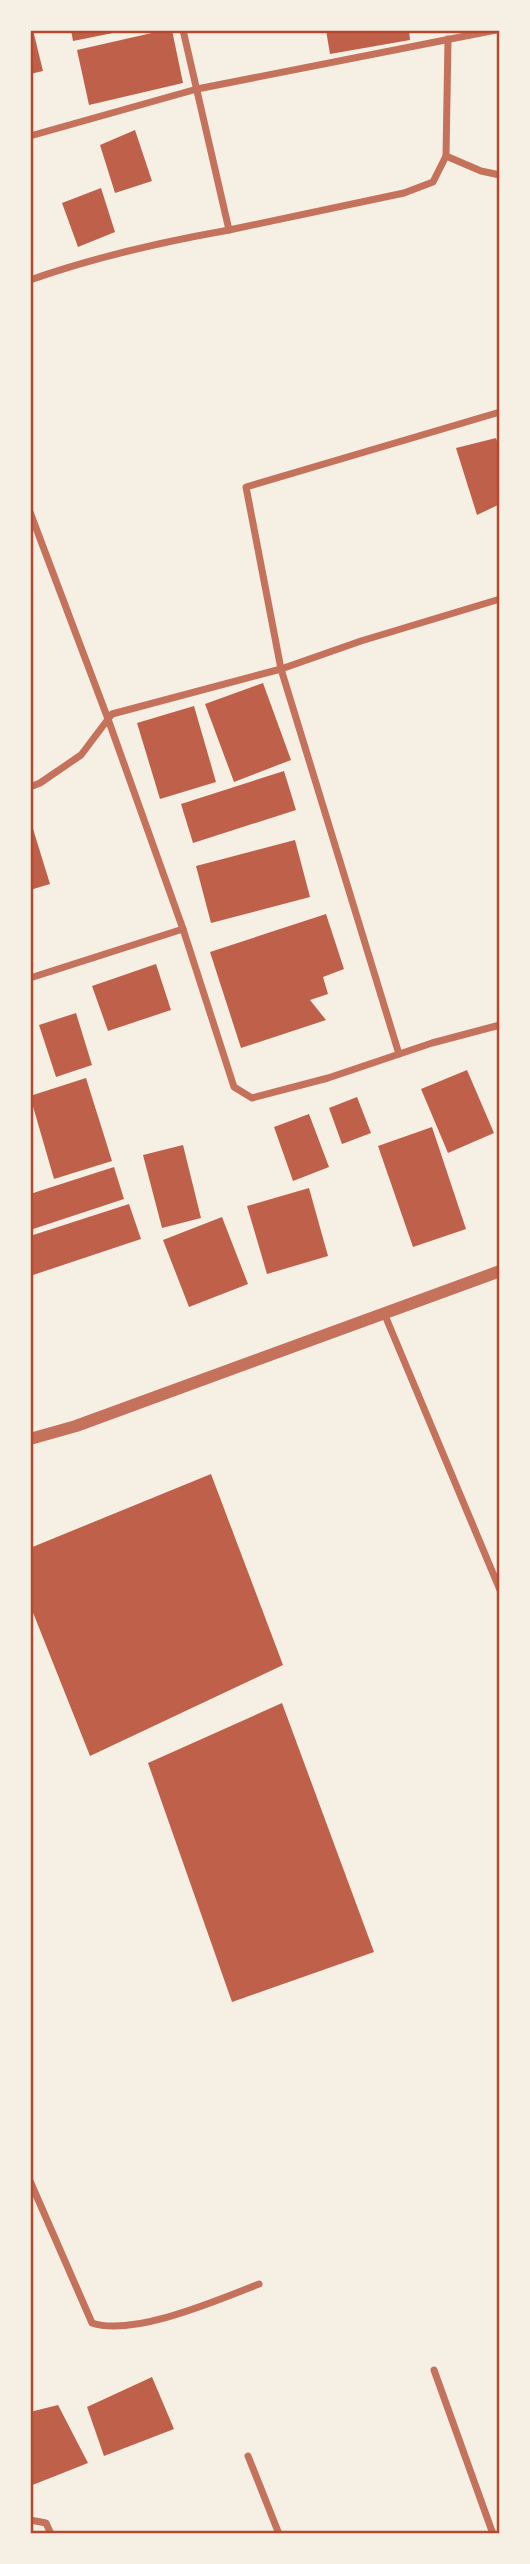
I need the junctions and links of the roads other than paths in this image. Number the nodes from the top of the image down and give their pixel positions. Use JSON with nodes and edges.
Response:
{"nodes":[{"id":1,"x":183,"y":30,"type":"edge"},
{"id":2,"x":496,"y":30,"type":"edge"},
{"id":3,"x":448,"y":39,"type":"junction"},
{"id":4,"x":197,"y":89,"type":"junction"},
{"id":5,"x":30,"y":136,"type":"edge"},
{"id":6,"x":446,"y":156,"type":"junction"},
{"id":7,"x":500,"y":174,"type":"edge"},
{"id":8,"x":229,"y":230,"type":"junction"},
{"id":9,"x":30,"y":280,"type":"edge"},
{"id":10,"x":500,"y":412,"type":"edge"},
{"id":11,"x":30,"y":512,"type":"edge"},
{"id":12,"x":500,"y":599,"type":"edge"},
{"id":13,"x":281,"y":668,"type":"junction"},
{"id":14,"x":108,"y":719,"type":"junction"},
{"id":15,"x":30,"y":787,"type":"edge"},
{"id":16,"x":183,"y":929,"type":"junction"},
{"id":17,"x":30,"y":978,"type":"edge"},
{"id":18,"x":500,"y":1025,"type":"edge"},
{"id":19,"x":399,"y":1054,"type":"junction"},
{"id":20,"x":500,"y":1271,"type":"edge"},
{"id":21,"x":384,"y":1312,"type":"junction"},
{"id":22,"x":30,"y":1439,"type":"edge"},
{"id":23,"x":500,"y":1590,"type":"edge"},
{"id":24,"x":30,"y":2181,"type":"edge"},
{"id":25,"x":258,"y":2284,"type":"dead end"},
{"id":26,"x":434,"y":2370,"type":"dead end"},
{"id":27,"x":248,"y":2456,"type":"dead end"},
{"id":28,"x":30,"y":2519,"type":"edge"},
{"id":29,"x":51,"y":2534,"type":"edge"},
{"id":30,"x":279,"y":2534,"type":"edge"},
{"id":31,"x":493,"y":2534,"type":"edge"}],
"edges":[{"from":1,"to":4,"type":"street"},
{"from":2,"to":3,"type":"street"},
{"from":3,"to":4,"type":"street"},
{"from":3,"to":6,"type":"street"},
{"from":4,"to":5,"type":"street"},
{"from":4,"to":8,"type":"street"},
{"from":6,"to":7,"type":"street"},
{"from":6,"to":8,"type":"street"},
{"from":8,"to":9,"type":"street"},
{"from":10,"to":13,"type":"street"},
{"from":11,"to":14,"type":"street"},
{"from":12,"to":13,"type":"street"},
{"from":13,"to":14,"type":"street"},
{"from":13,"to":19,"type":"street"},
{"from":14,"to":15,"type":"street"},
{"from":14,"to":16,"type":"street"},
{"from":16,"to":17,"type":"street"},
{"from":16,"to":19,"type":"street"},
{"from":18,"to":19,"type":"street"},
{"from":20,"to":21,"type":"street"},
{"from":21,"to":22,"type":"street"},
{"from":21,"to":23,"type":"street"},
{"from":24,"to":25,"type":"street"},
{"from":26,"to":31,"type":"street"},
{"from":27,"to":30,"type":"street"},
{"from":28,"to":29,"type":"street"}]}
